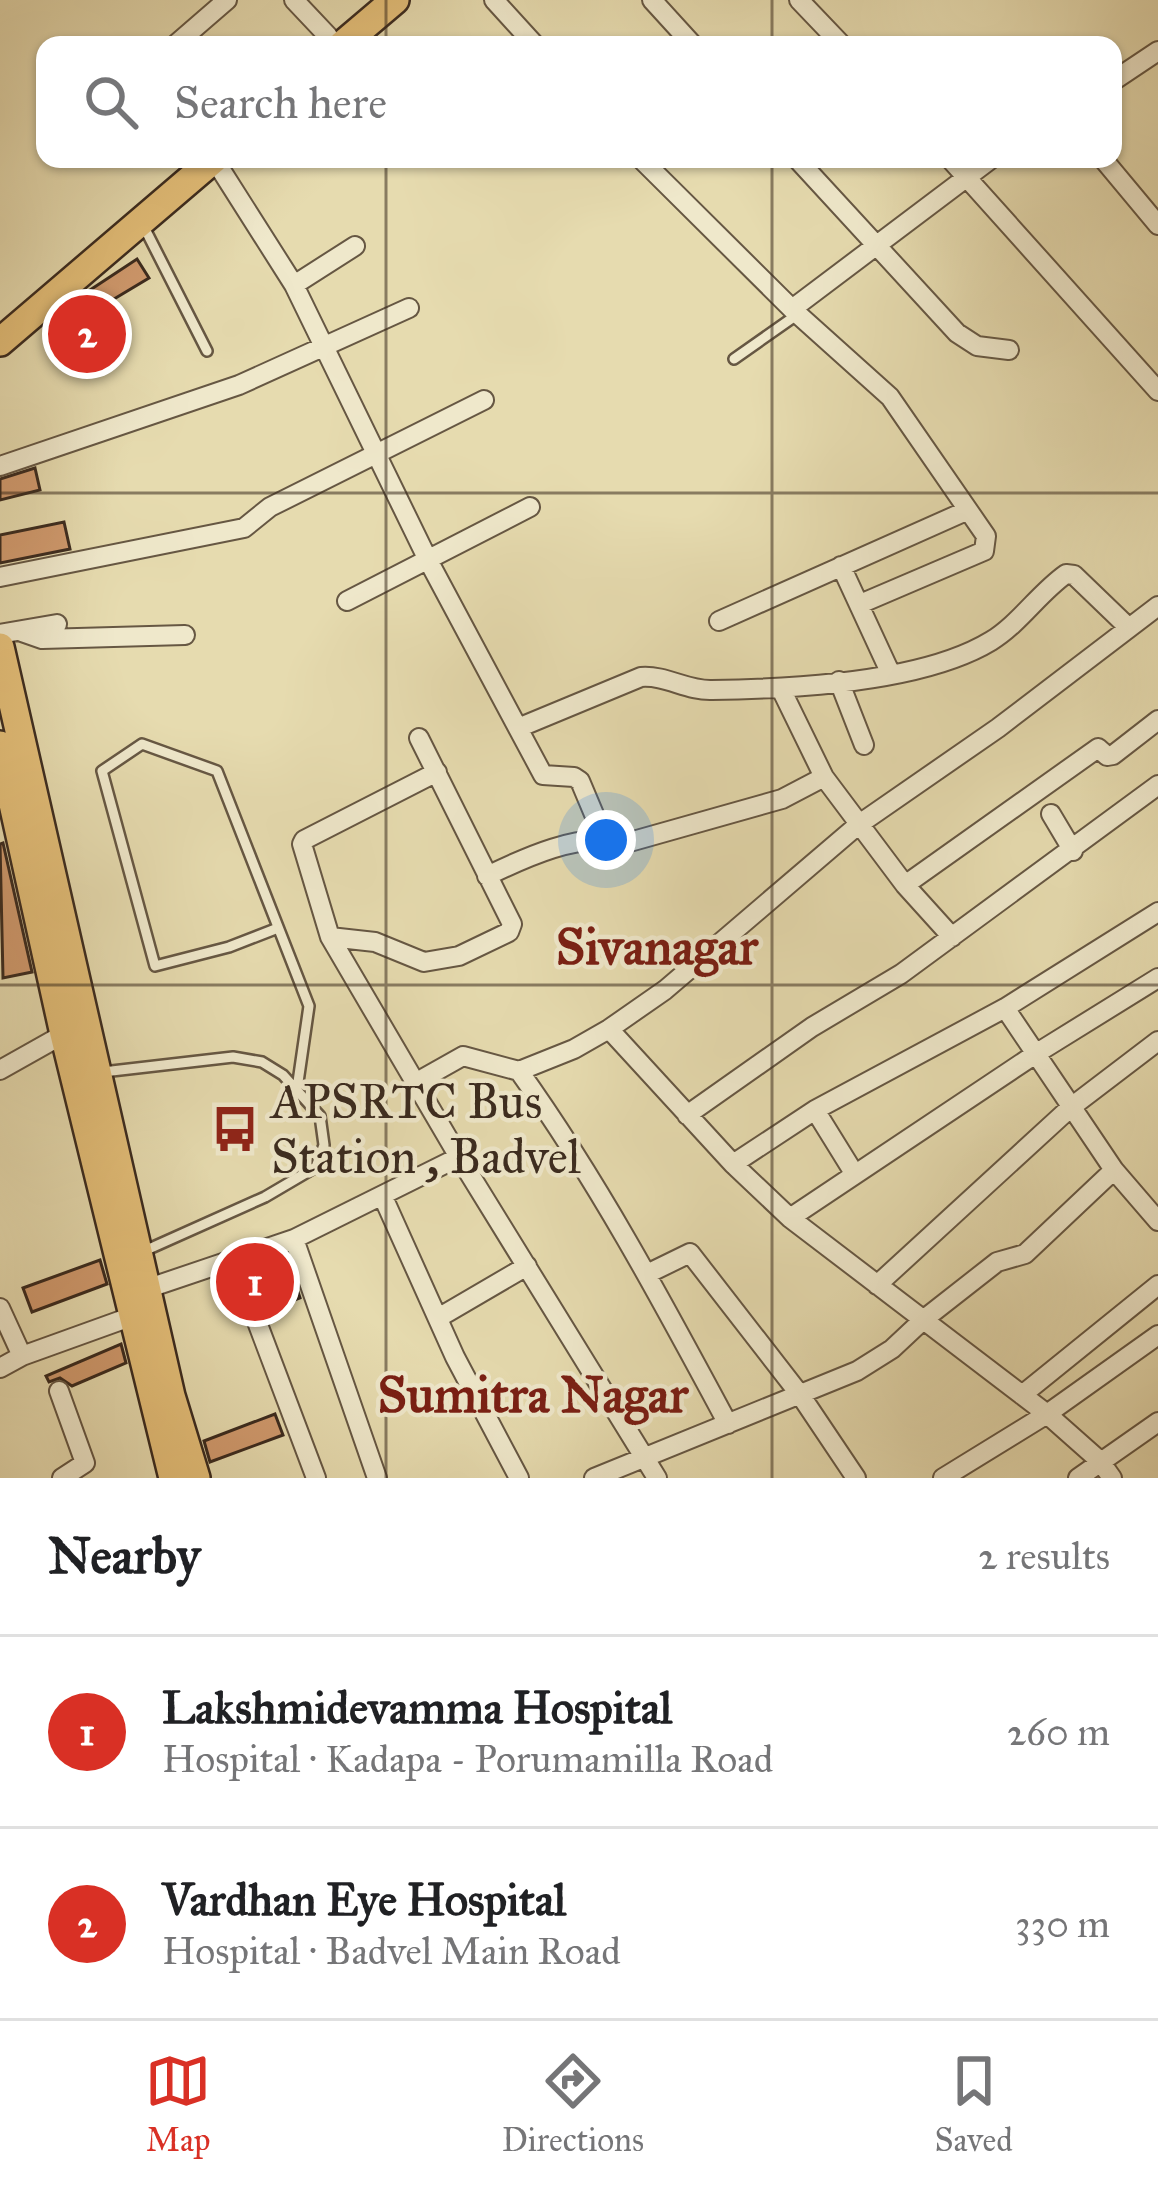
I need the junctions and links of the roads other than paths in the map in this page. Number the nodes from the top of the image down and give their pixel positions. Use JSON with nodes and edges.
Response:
{"nodes":[{"id":1,"x":227,"y":0,"type":"edge"},
{"id":2,"x":294,"y":0,"type":"edge"},
{"id":3,"x":368,"y":0,"type":"edge"},
{"id":4,"x":395,"y":0,"type":"edge"},
{"id":5,"x":494,"y":0,"type":"edge"},
{"id":6,"x":652,"y":0,"type":"edge"},
{"id":7,"x":799,"y":0,"type":"edge"},
{"id":8,"x":185,"y":36,"type":"edge"},
{"id":9,"x":324,"y":36,"type":"edge"},
{"id":10,"x":335,"y":36,"type":"edge"},
{"id":11,"x":338,"y":36,"type":"edge"},
{"id":12,"x":527,"y":36,"type":"edge"},
{"id":13,"x":685,"y":36,"type":"edge"},
{"id":14,"x":833,"y":36,"type":"edge"},
{"id":15,"x":1158,"y":51,"type":"edge"},
{"id":16,"x":1122,"y":75,"type":"edge"},
{"id":17,"x":175,"y":168,"type":"edge"},
{"id":18,"x":203,"y":168,"type":"edge"},
{"id":19,"x":220,"y":168,"type":"edge"},
{"id":20,"x":650,"y":168,"type":"edge"},
{"id":21,"x":804,"y":168,"type":"edge"},
{"id":22,"x":959,"y":168,"type":"edge"},
{"id":23,"x":977,"y":168,"type":"edge"},
{"id":24,"x":1110,"y":168,"type":"edge"},
{"id":25,"x":966,"y":175,"type":"junction"},
{"id":26,"x":140,"y":220,"type":"junction"},
{"id":27,"x":1158,"y":226,"type":"edge"},
{"id":28,"x":356,"y":246,"type":"dead end"},
{"id":29,"x":876,"y":246,"type":"junction"},
{"id":30,"x":294,"y":285,"type":"junction"},
{"id":31,"x":410,"y":308,"type":"dead end"},
{"id":32,"x":795,"y":312,"type":"junction"},
{"id":33,"x":0,"y":321,"type":"edge"},
{"id":34,"x":0,"y":342,"type":"edge"},
{"id":35,"x":323,"y":348,"type":"junction"},
{"id":36,"x":1009,"y":350,"type":"dead end"},
{"id":37,"x":206,"y":351,"type":"dead end"},
{"id":38,"x":734,"y":359,"type":"dead end"},
{"id":39,"x":1158,"y":391,"type":"edge"},
{"id":40,"x":484,"y":400,"type":"dead end"},
{"id":41,"x":379,"y":455,"type":"junction"},
{"id":42,"x":0,"y":466,"type":"edge"},
{"id":43,"x":530,"y":507,"type":"dead end"},
{"id":44,"x":966,"y":512,"type":"junction"},
{"id":45,"x":428,"y":560,"type":"junction"},
{"id":46,"x":841,"y":566,"type":"junction"},
{"id":47,"x":0,"y":577,"type":"edge"},
{"id":48,"x":347,"y":601,"type":"dead end"},
{"id":49,"x":860,"y":604,"type":"junction"},
{"id":50,"x":1158,"y":605,"type":"edge"},
{"id":51,"x":719,"y":621,"type":"dead end"},
{"id":52,"x":57,"y":624,"type":"dead end"},
{"id":53,"x":1128,"y":627,"type":"junction"},
{"id":54,"x":0,"y":634,"type":"edge"},
{"id":55,"x":185,"y":635,"type":"dead end"},
{"id":56,"x":11,"y":640,"type":"edge"},
{"id":57,"x":890,"y":673,"type":"junction"},
{"id":58,"x":839,"y":681,"type":"junction"},
{"id":59,"x":781,"y":689,"type":"junction"},
{"id":60,"x":1158,"y":720,"type":"edge"},
{"id":61,"x":518,"y":728,"type":"junction"},
{"id":62,"x":419,"y":738,"type":"dead end"},
{"id":63,"x":0,"y":745,"type":"edge"},
{"id":64,"x":864,"y":745,"type":"dead end"},
{"id":65,"x":437,"y":772,"type":"junction"},
{"id":66,"x":824,"y":777,"type":"junction"},
{"id":67,"x":1158,"y":785,"type":"edge"},
{"id":68,"x":7,"y":807,"type":"edge"},
{"id":69,"x":1051,"y":814,"type":"dead end"},
{"id":70,"x":858,"y":825,"type":"junction"},
{"id":71,"x":604,"y":838,"type":"junction"},
{"id":72,"x":1073,"y":851,"type":"junction"},
{"id":73,"x":487,"y":876,"type":"junction"},
{"id":74,"x":905,"y":885,"type":"junction"},
{"id":75,"x":1158,"y":912,"type":"edge"},
{"id":76,"x":278,"y":928,"type":"junction"},
{"id":77,"x":952,"y":937,"type":"junction"},
{"id":78,"x":330,"y":938,"type":"junction"},
{"id":79,"x":1158,"y":978,"type":"edge"},
{"id":80,"x":1005,"y":1008,"type":"junction"},
{"id":81,"x":609,"y":1029,"type":"junction"},
{"id":82,"x":64,"y":1034,"type":"junction"},
{"id":83,"x":1158,"y":1041,"type":"edge"},
{"id":84,"x":1037,"y":1053,"type":"junction"},
{"id":85,"x":0,"y":1070,"type":"edge"},
{"id":86,"x":519,"y":1071,"type":"junction"},
{"id":87,"x":95,"y":1073,"type":"junction"},
{"id":88,"x":415,"y":1083,"type":"junction"},
{"id":89,"x":297,"y":1089,"type":"junction"},
{"id":90,"x":1070,"y":1108,"type":"junction"},
{"id":91,"x":815,"y":1110,"type":"junction"},
{"id":92,"x":687,"y":1114,"type":"junction"},
{"id":93,"x":459,"y":1157,"type":"junction"},
{"id":94,"x":733,"y":1165,"type":"junction"},
{"id":95,"x":1114,"y":1170,"type":"junction"},
{"id":96,"x":854,"y":1173,"type":"junction"},
{"id":97,"x":382,"y":1197,"type":"junction"},
{"id":98,"x":790,"y":1218,"type":"junction"},
{"id":99,"x":1158,"y":1221,"type":"edge"},
{"id":100,"x":294,"y":1239,"type":"junction"},
{"id":101,"x":137,"y":1254,"type":"junction"},
{"id":102,"x":234,"y":1261,"type":"junction"},
{"id":103,"x":527,"y":1266,"type":"junction"},
{"id":104,"x":647,"y":1274,"type":"junction"},
{"id":105,"x":1158,"y":1285,"type":"edge"},
{"id":106,"x":878,"y":1286,"type":"junction"},
{"id":107,"x":146,"y":1289,"type":"junction"},
{"id":108,"x":0,"y":1307,"type":"edge"},
{"id":109,"x":133,"y":1316,"type":"junction"},
{"id":110,"x":438,"y":1318,"type":"junction"},
{"id":111,"x":923,"y":1319,"type":"junction"},
{"id":112,"x":1158,"y":1335,"type":"edge"},
{"id":113,"x":22,"y":1356,"type":"junction"},
{"id":114,"x":0,"y":1368,"type":"edge"},
{"id":115,"x":59,"y":1391,"type":"dead end"},
{"id":116,"x":1022,"y":1395,"type":"junction"},
{"id":117,"x":801,"y":1396,"type":"junction"},
{"id":118,"x":1047,"y":1414,"type":"junction"},
{"id":119,"x":1158,"y":1422,"type":"edge"},
{"id":120,"x":728,"y":1424,"type":"junction"},
{"id":121,"x":645,"y":1458,"type":"junction"},
{"id":122,"x":1106,"y":1470,"type":"edge"},
{"id":123,"x":62,"y":1478,"type":"edge"},
{"id":124,"x":173,"y":1478,"type":"edge"},
{"id":125,"x":196,"y":1478,"type":"edge"},
{"id":126,"x":316,"y":1478,"type":"edge"},
{"id":127,"x":377,"y":1478,"type":"edge"},
{"id":128,"x":519,"y":1478,"type":"edge"},
{"id":129,"x":594,"y":1478,"type":"edge"},
{"id":130,"x":657,"y":1478,"type":"edge"},
{"id":131,"x":856,"y":1478,"type":"edge"},
{"id":132,"x":943,"y":1478,"type":"edge"},
{"id":133,"x":1078,"y":1478,"type":"edge"}],
"edges":[{"from":1,"to":8,"type":"street"},
{"from":2,"to":9,"type":"street"},
{"from":3,"to":10,"type":"main road"},
{"from":4,"to":11,"type":"main road"},
{"from":5,"to":12,"type":"street"},
{"from":6,"to":13,"type":"street"},
{"from":7,"to":14,"type":"street"},
{"from":15,"to":16,"type":"street"},
{"from":17,"to":33,"type":"main road"},
{"from":18,"to":26,"type":"main road"},
{"from":19,"to":30,"type":"street"},
{"from":20,"to":32,"type":"street"},
{"from":21,"to":29,"type":"street"},
{"from":22,"to":25,"type":"street"},
{"from":23,"to":25,"type":"street"},
{"from":24,"to":27,"type":"street"},
{"from":25,"to":29,"type":"street"},
{"from":25,"to":39,"type":"street"},
{"from":26,"to":34,"type":"main road"},
{"from":26,"to":37,"type":"lane"},
{"from":28,"to":30,"type":"street"},
{"from":29,"to":32,"type":"street"},
{"from":29,"to":36,"type":"street"},
{"from":30,"to":35,"type":"street"},
{"from":31,"to":35,"type":"street"},
{"from":32,"to":38,"type":"lane"},
{"from":32,"to":44,"type":"street"},
{"from":35,"to":41,"type":"street"},
{"from":35,"to":42,"type":"street"},
{"from":40,"to":41,"type":"street"},
{"from":41,"to":45,"type":"street"},
{"from":41,"to":47,"type":"street"},
{"from":43,"to":45,"type":"street"},
{"from":44,"to":46,"type":"street"},
{"from":44,"to":49,"type":"street"},
{"from":45,"to":48,"type":"street"},
{"from":45,"to":61,"type":"street"},
{"from":46,"to":49,"type":"street"},
{"from":46,"to":51,"type":"street"},
{"from":49,"to":57,"type":"street"},
{"from":50,"to":53,"type":"street"},
{"from":52,"to":56,"type":"street"},
{"from":53,"to":57,"type":"street"},
{"from":53,"to":70,"type":"street"},
{"from":54,"to":56,"type":"street"},
{"from":55,"to":56,"type":"street"},
{"from":56,"to":87,"type":"main road"},
{"from":57,"to":58,"type":"street"},
{"from":58,"to":59,"type":"street"},
{"from":58,"to":64,"type":"street"},
{"from":59,"to":61,"type":"street"},
{"from":59,"to":66,"type":"street"},
{"from":60,"to":74,"type":"street"},
{"from":61,"to":71,"type":"street"},
{"from":62,"to":65,"type":"street"},
{"from":63,"to":68,"type":"main road"},
{"from":65,"to":73,"type":"street"},
{"from":65,"to":78,"type":"street"},
{"from":66,"to":70,"type":"street"},
{"from":66,"to":71,"type":"street"},
{"from":67,"to":72,"type":"street"},
{"from":68,"to":82,"type":"main road"},
{"from":69,"to":72,"type":"street"},
{"from":70,"to":74,"type":"street"},
{"from":70,"to":81,"type":"street"},
{"from":71,"to":73,"type":"street"},
{"from":72,"to":77,"type":"street"},
{"from":73,"to":78,"type":"street"},
{"from":74,"to":77,"type":"street"},
{"from":75,"to":80,"type":"street"},
{"from":76,"to":76,"type":"lane"},
{"from":76,"to":89,"type":"lane"},
{"from":77,"to":92,"type":"street"},
{"from":78,"to":88,"type":"street"},
{"from":79,"to":84,"type":"street"},
{"from":80,"to":84,"type":"street"},
{"from":80,"to":91,"type":"street"},
{"from":81,"to":86,"type":"street"},
{"from":81,"to":92,"type":"street"},
{"from":82,"to":85,"type":"street"},
{"from":82,"to":109,"type":"main road"},
{"from":83,"to":90,"type":"street"},
{"from":84,"to":90,"type":"street"},
{"from":84,"to":96,"type":"street"},
{"from":86,"to":88,"type":"street"},
{"from":86,"to":104,"type":"street"},
{"from":87,"to":89,"type":"lane"},
{"from":87,"to":101,"type":"main road"},
{"from":88,"to":93,"type":"street"},
{"from":89,"to":101,"type":"lane"},
{"from":90,"to":95,"type":"street"},
{"from":90,"to":106,"type":"street"},
{"from":91,"to":94,"type":"street"},
{"from":91,"to":96,"type":"street"},
{"from":92,"to":94,"type":"street"},
{"from":93,"to":97,"type":"street"},
{"from":93,"to":103,"type":"street"},
{"from":94,"to":98,"type":"street"},
{"from":95,"to":99,"type":"street"},
{"from":95,"to":111,"type":"street"},
{"from":96,"to":98,"type":"street"},
{"from":97,"to":100,"type":"street"},
{"from":97,"to":110,"type":"street"},
{"from":98,"to":106,"type":"street"},
{"from":100,"to":102,"type":"street"},
{"from":100,"to":127,"type":"street"},
{"from":101,"to":107,"type":"main road"},
{"from":102,"to":107,"type":"street"},
{"from":102,"to":126,"type":"street"},
{"from":103,"to":110,"type":"street"},
{"from":103,"to":121,"type":"street"},
{"from":104,"to":117,"type":"street"},
{"from":104,"to":120,"type":"street"},
{"from":105,"to":116,"type":"street"},
{"from":106,"to":111,"type":"street"},
{"from":107,"to":125,"type":"main road"},
{"from":108,"to":113,"type":"street"},
{"from":109,"to":113,"type":"street"},
{"from":109,"to":124,"type":"main road"},
{"from":110,"to":128,"type":"street"},
{"from":111,"to":116,"type":"street"},
{"from":111,"to":117,"type":"street"},
{"from":112,"to":118,"type":"street"},
{"from":113,"to":114,"type":"street"},
{"from":115,"to":123,"type":"street"},
{"from":116,"to":118,"type":"street"},
{"from":117,"to":120,"type":"street"},
{"from":117,"to":131,"type":"street"},
{"from":118,"to":122,"type":"street"},
{"from":118,"to":132,"type":"street"},
{"from":119,"to":122,"type":"street"},
{"from":120,"to":121,"type":"street"},
{"from":121,"to":129,"type":"street"},
{"from":121,"to":130,"type":"street"},
{"from":122,"to":133,"type":"street"}]}
